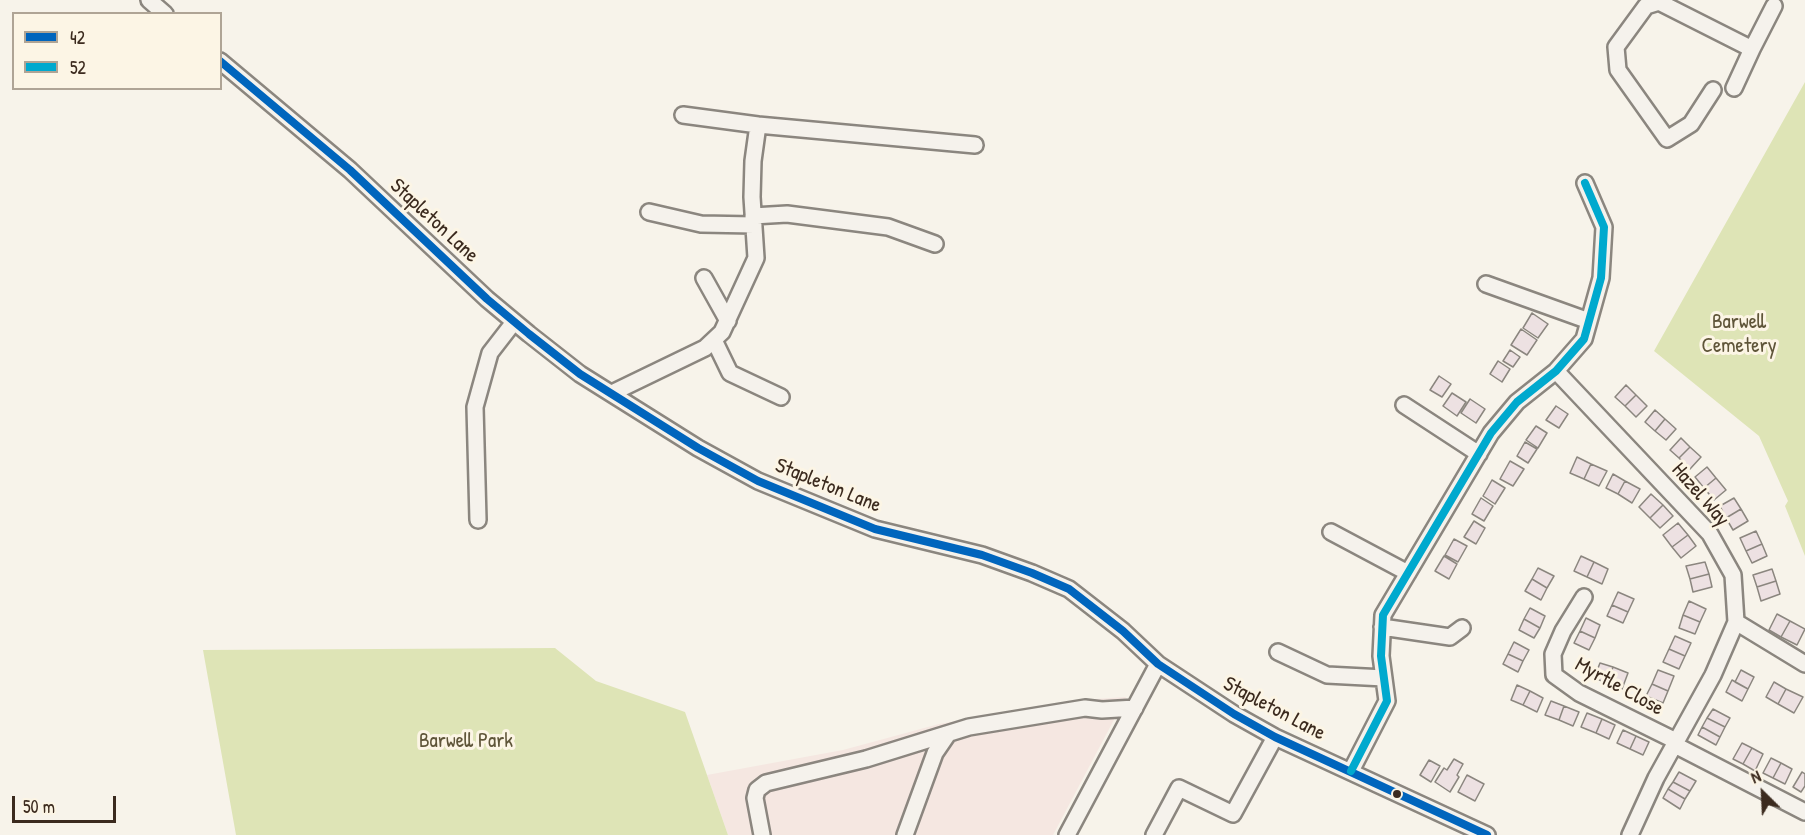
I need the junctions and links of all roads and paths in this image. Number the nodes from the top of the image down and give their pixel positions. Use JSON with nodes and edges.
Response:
{"nodes":[{"id":1,"x":149,"y":0,"type":"edge"},
{"id":2,"x":1659,"y":1,"type":"edge"},
{"id":3,"x":1774,"y":6,"type":"dead end"},
{"id":4,"x":163,"y":12,"type":"edge"},
{"id":5,"x":1752,"y":49,"type":"junction"},
{"id":6,"x":222,"y":63,"type":"edge"},
{"id":7,"x":1734,"y":88,"type":"dead end"},
{"id":8,"x":1713,"y":90,"type":"dead end"},
{"id":9,"x":683,"y":115,"type":"dead end"},
{"id":10,"x":758,"y":125,"type":"junction"},
{"id":11,"x":975,"y":145,"type":"dead end"},
{"id":12,"x":1585,"y":183,"type":"dead end"},
{"id":13,"x":649,"y":212,"type":"dead end"},
{"id":14,"x":753,"y":221,"type":"junction"},
{"id":15,"x":935,"y":244,"type":"dead end"},
{"id":16,"x":704,"y":278,"type":"dead end"},
{"id":17,"x":1486,"y":284,"type":"dead end"},
{"id":18,"x":728,"y":321,"type":"junction"},
{"id":19,"x":1589,"y":321,"type":"junction"},
{"id":20,"x":514,"y":322,"type":"junction"},
{"id":21,"x":714,"y":340,"type":"junction"},
{"id":22,"x":1556,"y":371,"type":"junction"},
{"id":23,"x":612,"y":393,"type":"junction"},
{"id":24,"x":781,"y":397,"type":"dead end"},
{"id":25,"x":1404,"y":405,"type":"dead end"},
{"id":26,"x":1479,"y":454,"type":"junction"},
{"id":27,"x":478,"y":520,"type":"dead end"},
{"id":28,"x":1331,"y":532,"type":"dead end"},
{"id":29,"x":1408,"y":573,"type":"junction"},
{"id":30,"x":1584,"y":597,"type":"dead end"},
{"id":31,"x":1736,"y":622,"type":"junction"},
{"id":32,"x":1383,"y":627,"type":"junction"},
{"id":33,"x":1462,"y":628,"type":"dead end"},
{"id":34,"x":1278,"y":652,"type":"dead end"},
{"id":35,"x":1158,"y":664,"type":"junction"},
{"id":36,"x":1805,"y":664,"type":"edge"},
{"id":37,"x":1384,"y":678,"type":"junction"},
{"id":38,"x":1135,"y":708,"type":"junction"},
{"id":39,"x":948,"y":734,"type":"junction"},
{"id":40,"x":1275,"y":737,"type":"junction"},
{"id":41,"x":1676,"y":743,"type":"junction"},
{"id":42,"x":1351,"y":771,"type":"junction"},
{"id":43,"x":1805,"y":812,"type":"edge"},
{"id":44,"x":762,"y":835,"type":"edge"},
{"id":45,"x":905,"y":835,"type":"edge"},
{"id":46,"x":1067,"y":835,"type":"edge"},
{"id":47,"x":1154,"y":835,"type":"edge"},
{"id":48,"x":1487,"y":835,"type":"edge"},
{"id":49,"x":1630,"y":835,"type":"edge"}],
"edges":[{"from":1,"to":4,"type":"street"},
{"from":2,"to":5,"type":"street"},
{"from":2,"to":8,"type":"street"},
{"from":3,"to":5,"type":"street"},
{"from":5,"to":7,"type":"street"},
{"from":6,"to":20,"type":"street","name":"Stapleton Lane"},
{"from":9,"to":10,"type":"street"},
{"from":10,"to":11,"type":"street"},
{"from":10,"to":14,"type":"street"},
{"from":12,"to":19,"type":"street"},
{"from":13,"to":14,"type":"street"},
{"from":14,"to":15,"type":"street"},
{"from":14,"to":18,"type":"street"},
{"from":16,"to":18,"type":"street"},
{"from":17,"to":19,"type":"street"},
{"from":18,"to":21,"type":"street"},
{"from":19,"to":22,"type":"street"},
{"from":20,"to":23,"type":"street","name":"Stapleton Lane"},
{"from":20,"to":27,"type":"street"},
{"from":21,"to":23,"type":"street"},
{"from":21,"to":24,"type":"street"},
{"from":22,"to":26,"type":"street"},
{"from":22,"to":31,"type":"street","name":"Hazel Way"},
{"from":23,"to":35,"type":"street","name":"Stapleton Lane"},
{"from":25,"to":26,"type":"street"},
{"from":26,"to":29,"type":"street"},
{"from":28,"to":29,"type":"street"},
{"from":29,"to":32,"type":"street"},
{"from":30,"to":41,"type":"street","name":"Myrtle Close"},
{"from":31,"to":36,"type":"street"},
{"from":31,"to":41,"type":"street","name":"Hazel Way"},
{"from":32,"to":33,"type":"street"},
{"from":32,"to":37,"type":"street"},
{"from":34,"to":37,"type":"street"},
{"from":35,"to":38,"type":"street"},
{"from":35,"to":40,"type":"street","name":"Stapleton Lane"},
{"from":37,"to":42,"type":"street"},
{"from":38,"to":39,"type":"street"},
{"from":38,"to":46,"type":"street"},
{"from":39,"to":44,"type":"street"},
{"from":39,"to":45,"type":"street"},
{"from":40,"to":42,"type":"street","name":"Stapleton Lane"},
{"from":40,"to":47,"type":"street"},
{"from":41,"to":43,"type":"street"},
{"from":41,"to":49,"type":"street","name":"Hazel Way"},
{"from":42,"to":48,"type":"street","name":"Stapleton Lane"}]}
